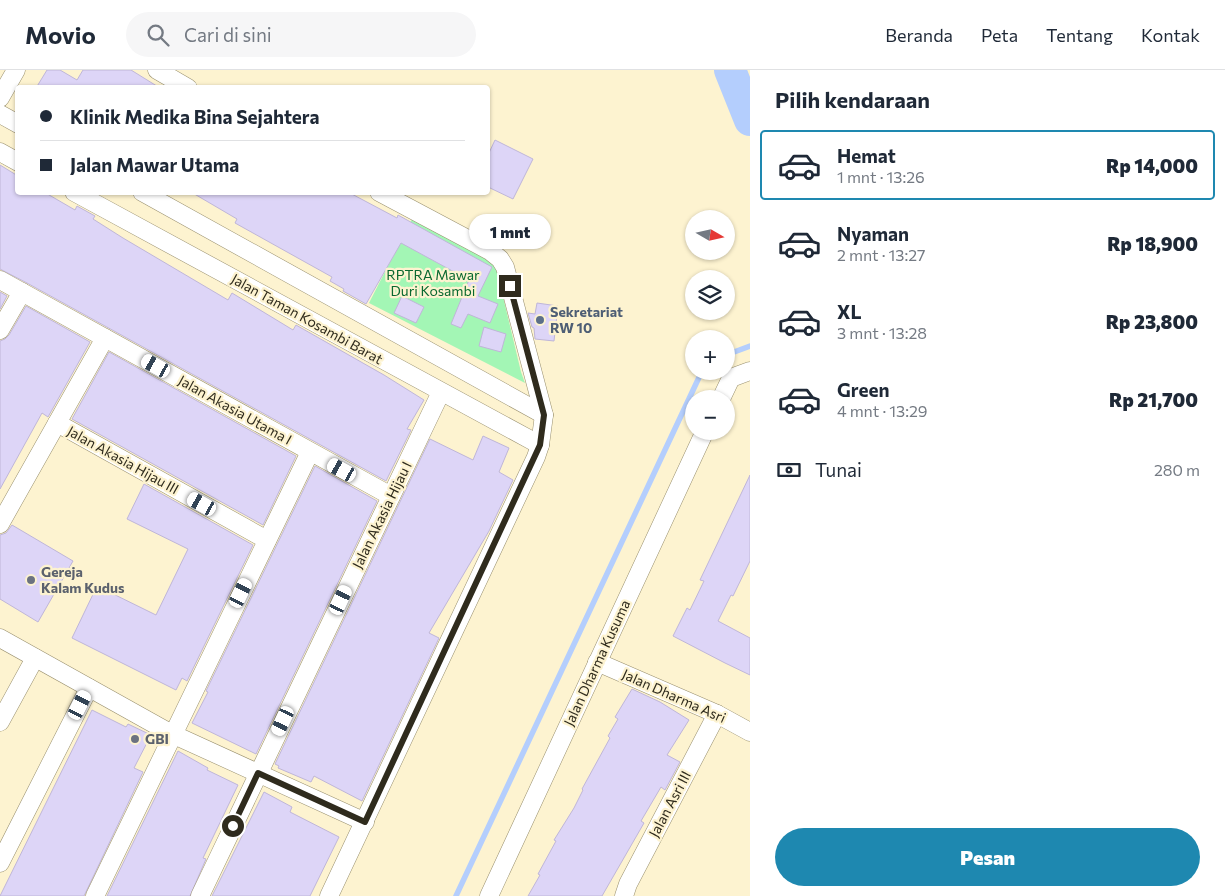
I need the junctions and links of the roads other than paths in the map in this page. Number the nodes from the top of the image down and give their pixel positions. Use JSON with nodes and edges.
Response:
{"nodes":[{"id":1,"x":16,"y":70,"type":"edge"},
{"id":2,"x":157,"y":70,"type":"edge"},
{"id":3,"x":183,"y":85,"type":"edge"},
{"id":4,"x":0,"y":98,"type":"edge"},
{"id":5,"x":0,"y":114,"type":"edge"},
{"id":6,"x":15,"y":122,"type":"edge"},
{"id":7,"x":0,"y":152,"type":"edge"},
{"id":8,"x":15,"y":160,"type":"edge"},
{"id":9,"x":80,"y":195,"type":"edge"},
{"id":10,"x":147,"y":195,"type":"edge"},
{"id":11,"x":385,"y":195,"type":"edge"},
{"id":12,"x":0,"y":280,"type":"edge"},
{"id":13,"x":22,"y":292,"type":"junction"},
{"id":14,"x":0,"y":330,"type":"edge"},
{"id":15,"x":105,"y":338,"type":"junction"},
{"id":16,"x":750,"y":371,"type":"edge"},
{"id":17,"x":725,"y":390,"type":"edge"},
{"id":18,"x":441,"y":392,"type":"junction"},
{"id":19,"x":544,"y":415,"type":"junction"},
{"id":20,"x":57,"y":423,"type":"junction"},
{"id":21,"x":701,"y":440,"type":"edge"},
{"id":22,"x":540,"y":445,"type":"junction"},
{"id":23,"x":310,"y":452,"type":"junction"},
{"id":24,"x":391,"y":496,"type":"junction"},
{"id":25,"x":0,"y":524,"type":"edge"},
{"id":26,"x":267,"y":540,"type":"junction"},
{"id":27,"x":0,"y":638,"type":"edge"},
{"id":28,"x":35,"y":658,"type":"junction"},
{"id":29,"x":597,"y":662,"type":"junction"},
{"id":30,"x":89,"y":688,"type":"junction"},
{"id":31,"x":717,"y":714,"type":"junction"},
{"id":32,"x":0,"y":722,"type":"edge"},
{"id":33,"x":750,"y":732,"type":"edge"},
{"id":34,"x":172,"y":734,"type":"junction"},
{"id":35,"x":258,"y":773,"type":"junction"},
{"id":36,"x":365,"y":822,"type":"junction"},
{"id":37,"x":0,"y":862,"type":"edge"},
{"id":38,"x":95,"y":896,"type":"edge"},
{"id":39,"x":200,"y":896,"type":"edge"},
{"id":40,"x":329,"y":896,"type":"edge"},
{"id":41,"x":489,"y":896,"type":"edge"},
{"id":42,"x":624,"y":896,"type":"edge"}],
"edges":[{"from":1,"to":4,"type":"street"},
{"from":2,"to":3,"type":"street"},
{"from":5,"to":6,"type":"street"},
{"from":7,"to":8,"type":"street"},
{"from":9,"to":18,"type":"street","name":"Jalan Taman Kosambi Barat"},
{"from":10,"to":19,"type":"street"},
{"from":11,"to":19,"type":"street"},
{"from":12,"to":13,"type":"street","name":"Jalan Akasia Utama I"},
{"from":13,"to":14,"type":"street"},
{"from":13,"to":15,"type":"street","name":"Jalan Akasia Utama I"},
{"from":15,"to":20,"type":"street"},
{"from":15,"to":23,"type":"street","name":"Jalan Akasia Utama I"},
{"from":16,"to":17,"type":"street"},
{"from":18,"to":22,"type":"street","name":"Jalan Taman Kosambi Barat"},
{"from":18,"to":24,"type":"street","name":"Jalan Akasia Hijau I"},
{"from":19,"to":22,"type":"street"},
{"from":20,"to":25,"type":"street"},
{"from":20,"to":26,"type":"street","name":"Jalan Akasia Hijau III"},
{"from":21,"to":29,"type":"street","name":"Jalan Dharma Kusuma"},
{"from":22,"to":36,"type":"street"},
{"from":23,"to":24,"type":"street","name":"Jalan Akasia Utama I"},
{"from":23,"to":26,"type":"street"},
{"from":24,"to":35,"type":"street","name":"Jalan Akasia Hijau I"},
{"from":26,"to":34,"type":"street"},
{"from":27,"to":28,"type":"street"},
{"from":28,"to":30,"type":"street"},
{"from":28,"to":32,"type":"street"},
{"from":29,"to":31,"type":"street","name":"Jalan Dharma Asri"},
{"from":29,"to":41,"type":"street","name":"Jalan Dharma Kusuma"},
{"from":30,"to":34,"type":"street"},
{"from":30,"to":37,"type":"street"},
{"from":31,"to":33,"type":"street","name":"Jalan Dharma Asri"},
{"from":31,"to":42,"type":"street","name":"Jalan Asri III"},
{"from":34,"to":35,"type":"street"},
{"from":34,"to":38,"type":"street"},
{"from":35,"to":36,"type":"street"},
{"from":35,"to":39,"type":"street","name":"Jalan Akasia Hijau I"},
{"from":36,"to":40,"type":"street"}]}
